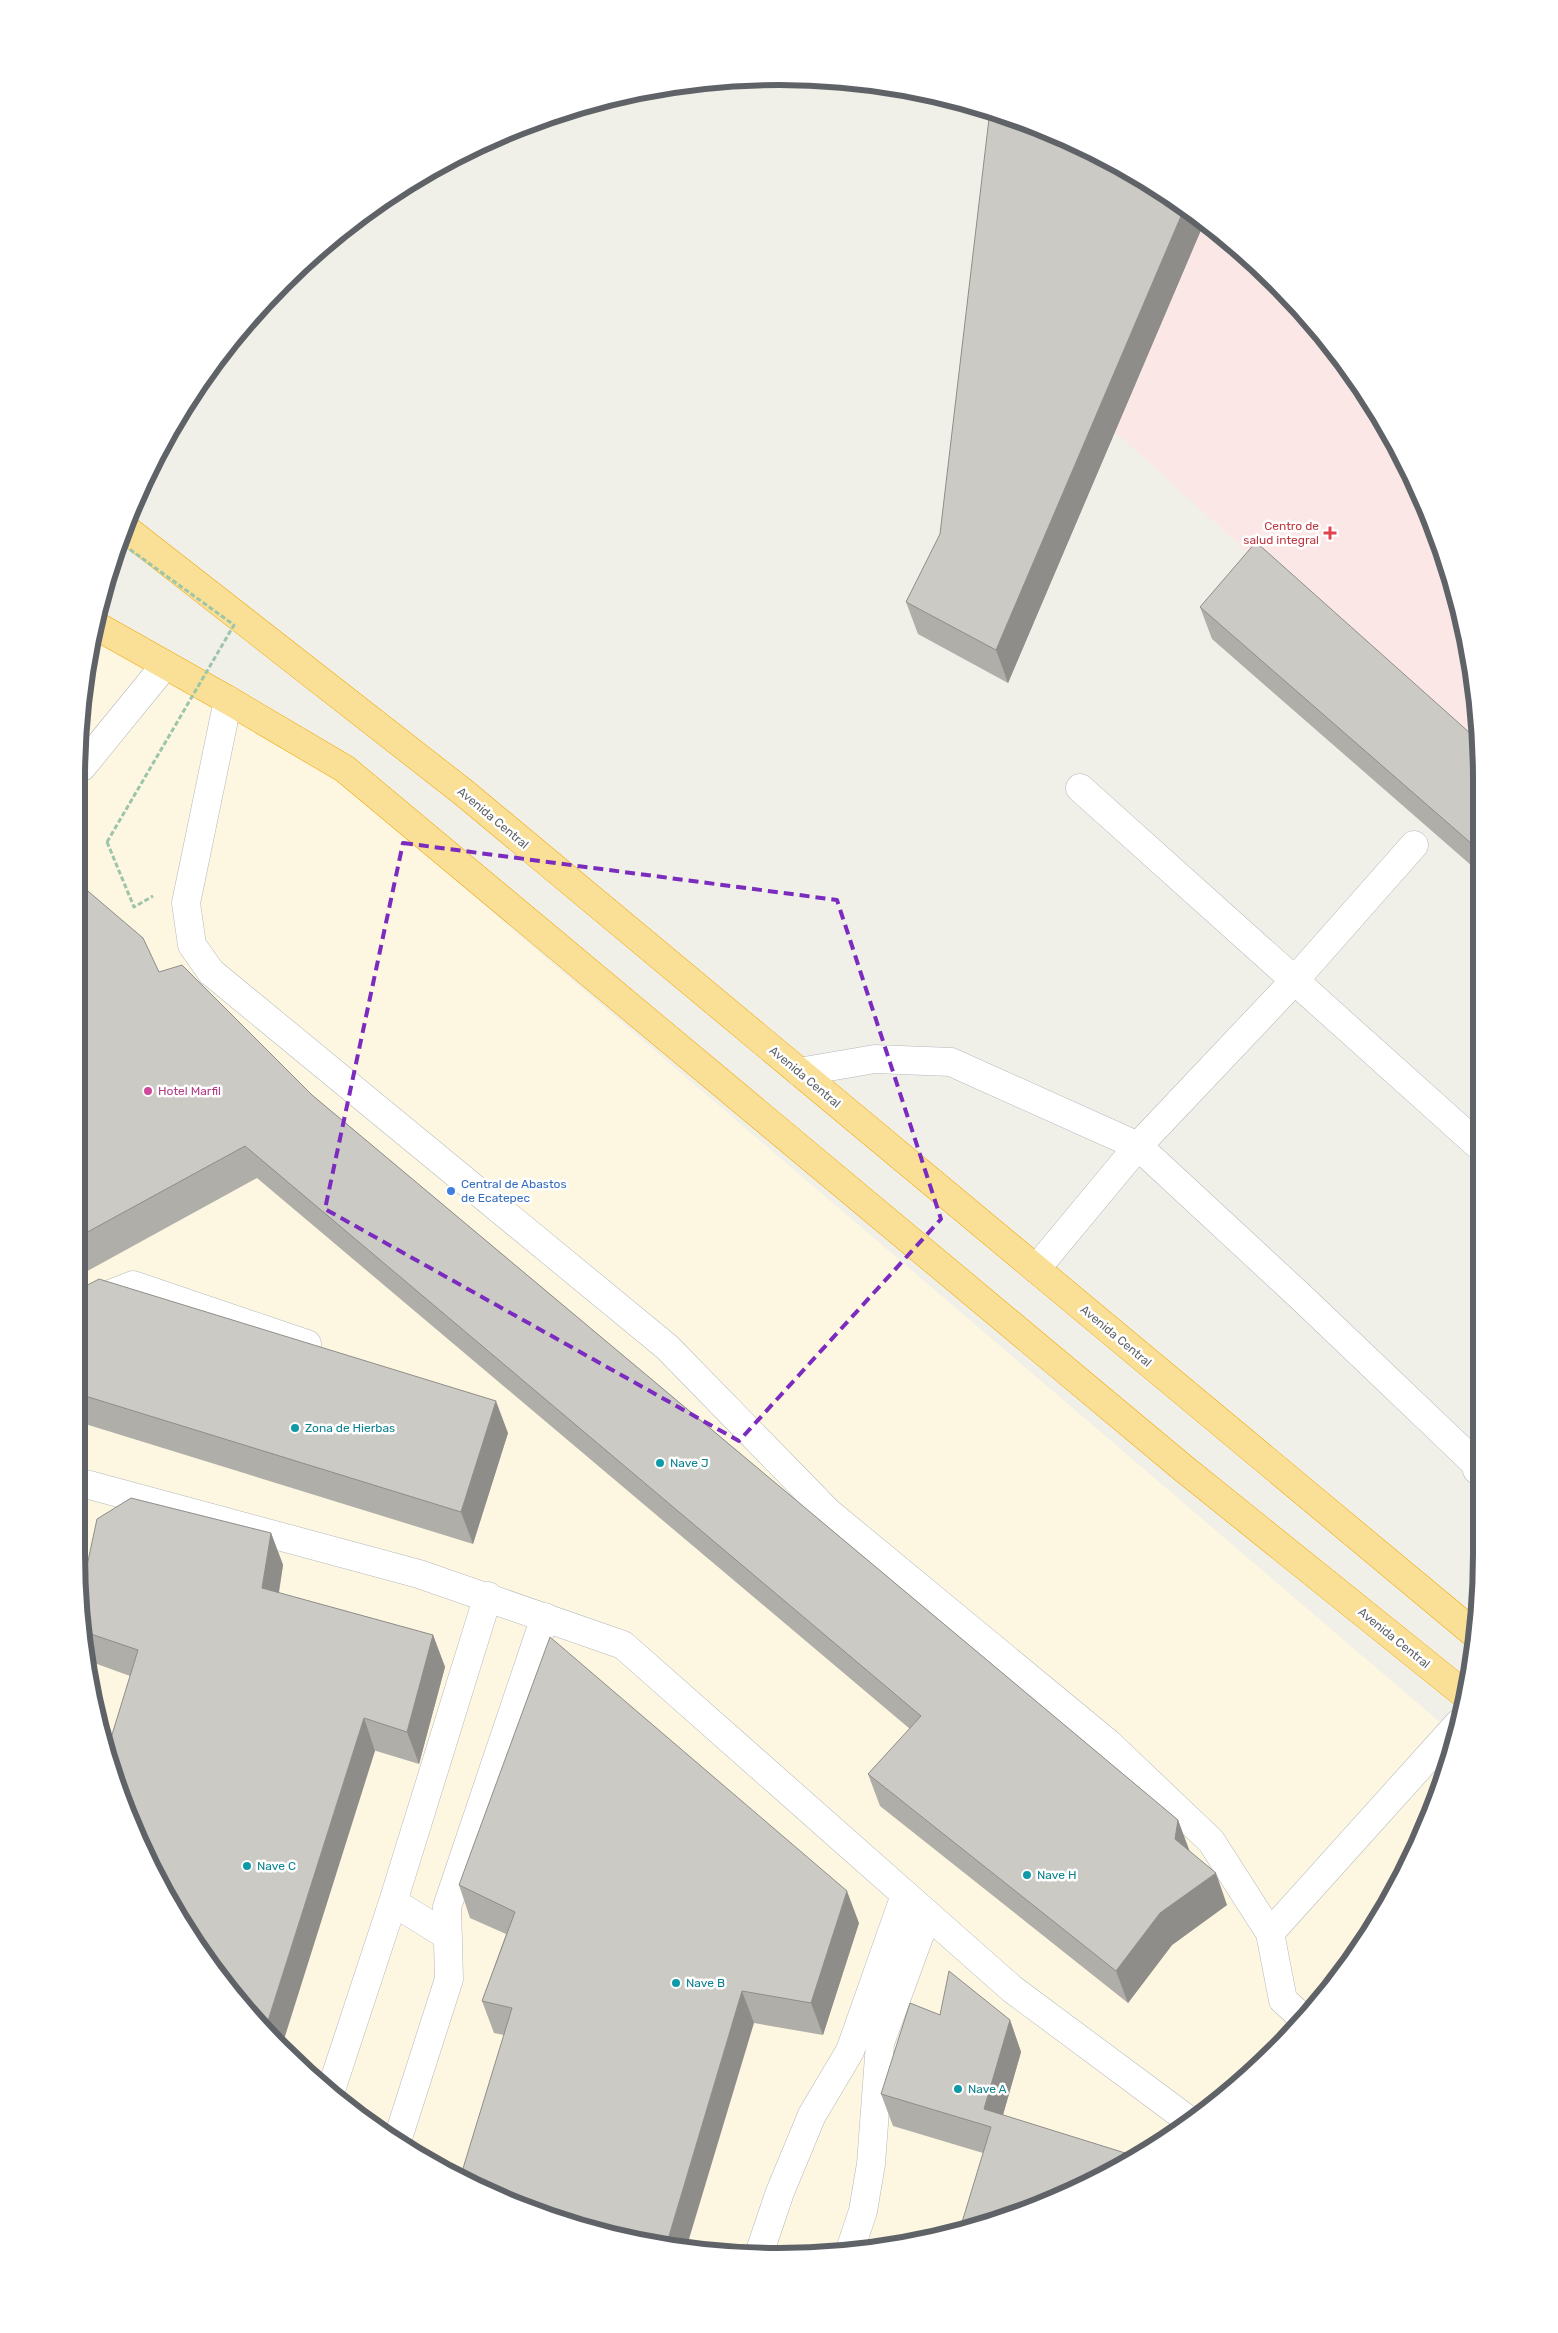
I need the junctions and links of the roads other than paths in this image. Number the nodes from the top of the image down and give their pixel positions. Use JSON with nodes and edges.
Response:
{"nodes":[{"id":1,"x":131,"y":533,"type":"edge"},
{"id":2,"x":102,"y":629,"type":"edge"},
{"id":3,"x":164,"y":664,"type":"junction"},
{"id":4,"x":228,"y":700,"type":"junction"},
{"id":5,"x":85,"y":762,"type":"edge"},
{"id":6,"x":1080,"y":788,"type":"dead end"},
{"id":7,"x":1414,"y":845,"type":"dead end"},
{"id":8,"x":1294,"y":981,"type":"junction"},
{"id":9,"x":799,"y":1072,"type":"junction"},
{"id":10,"x":1473,"y":1141,"type":"edge"},
{"id":11,"x":1138,"y":1146,"type":"junction"},
{"id":12,"x":1036,"y":1269,"type":"junction"},
{"id":13,"x":85,"y":1304,"type":"edge"},
{"id":14,"x":330,"y":1352,"type":"edge"},
{"id":15,"x":1473,"y":1461,"type":"edge"},
{"id":16,"x":85,"y":1484,"type":"edge"},
{"id":17,"x":488,"y":1596,"type":"junction"},
{"id":18,"x":545,"y":1617,"type":"junction"},
{"id":19,"x":1469,"y":1629,"type":"edge"},
{"id":20,"x":1460,"y":1690,"type":"edge"},
{"id":21,"x":1449,"y":1734,"type":"edge"},
{"id":22,"x":905,"y":1894,"type":"junction"},
{"id":23,"x":393,"y":1902,"type":"junction"},
{"id":24,"x":927,"y":1915,"type":"junction"},
{"id":25,"x":1270,"y":1932,"type":"junction"},
{"id":26,"x":448,"y":1936,"type":"junction"},
{"id":27,"x":1299,"y":2014,"type":"edge"},
{"id":28,"x":880,"y":2044,"type":"junction"},
{"id":29,"x":850,"y":2051,"type":"junction"},
{"id":30,"x":333,"y":2085,"type":"edge"},
{"id":31,"x":1184,"y":2117,"type":"edge"},
{"id":32,"x":399,"y":2135,"type":"edge"},
{"id":33,"x":852,"y":2244,"type":"edge"},
{"id":34,"x":761,"y":2248,"type":"edge"}],
"edges":[{"from":1,"to":9,"type":"highway","name":"Avenida Central"},
{"from":2,"to":3,"type":"highway","name":"Avenida Central"},
{"from":3,"to":4,"type":"highway","name":"Avenida Central"},
{"from":3,"to":5,"type":"lane"},
{"from":4,"to":20,"type":"highway","name":"Avenida Central"},
{"from":4,"to":25,"type":"lane"},
{"from":6,"to":8,"type":"lane"},
{"from":7,"to":8,"type":"lane"},
{"from":8,"to":10,"type":"lane"},
{"from":8,"to":11,"type":"lane"},
{"from":9,"to":11,"type":"lane"},
{"from":9,"to":12,"type":"highway","name":"Avenida Central"},
{"from":11,"to":12,"type":"lane"},
{"from":11,"to":15,"type":"lane"},
{"from":12,"to":19,"type":"highway","name":"Avenida Central"},
{"from":13,"to":14,"type":"lane"},
{"from":16,"to":17,"type":"lane"},
{"from":17,"to":18,"type":"lane"},
{"from":17,"to":23,"type":"lane"},
{"from":18,"to":22,"type":"lane"},
{"from":18,"to":26,"type":"lane"},
{"from":21,"to":25,"type":"lane"},
{"from":22,"to":24,"type":"lane"},
{"from":22,"to":29,"type":"lane"},
{"from":23,"to":26,"type":"lane"},
{"from":23,"to":30,"type":"lane"},
{"from":24,"to":28,"type":"lane"},
{"from":24,"to":31,"type":"lane"},
{"from":25,"to":27,"type":"lane"},
{"from":26,"to":32,"type":"lane"},
{"from":28,"to":29,"type":"lane"},
{"from":28,"to":33,"type":"lane"},
{"from":29,"to":34,"type":"lane"}]}
